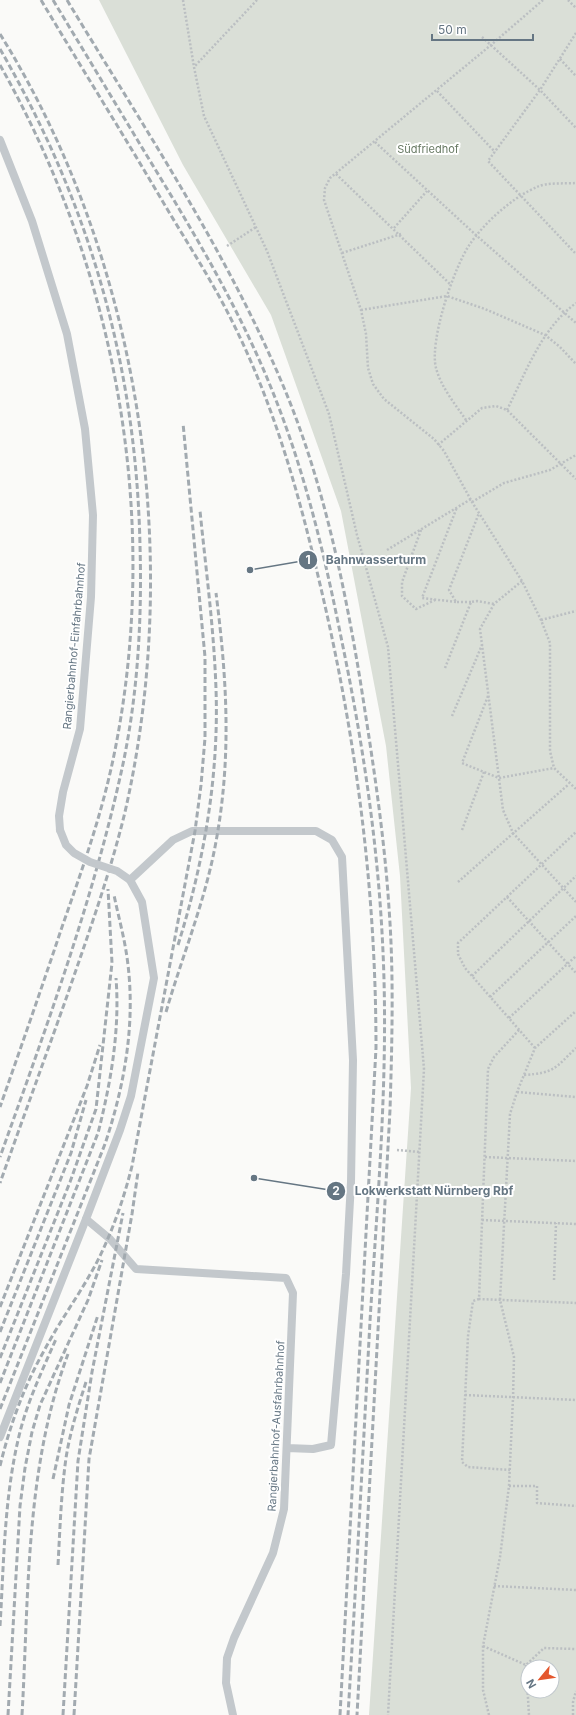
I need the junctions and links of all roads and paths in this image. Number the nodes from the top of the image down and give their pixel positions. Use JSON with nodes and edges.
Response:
{"nodes":[{"id":1,"x":183,"y":0,"type":"edge"},
{"id":2,"x":257,"y":0,"type":"edge"},
{"id":3,"x":543,"y":0,"type":"edge"},
{"id":4,"x":568,"y":0,"type":"edge"},
{"id":5,"x":576,"y":8,"type":"edge"},
{"id":6,"x":576,"y":33,"type":"edge"},
{"id":7,"x":482,"y":37,"type":"dead end"},
{"id":8,"x":491,"y":45,"type":"junction"},
{"id":9,"x":559,"y":59,"type":"junction"},
{"id":10,"x":194,"y":67,"type":"junction"},
{"id":11,"x":576,"y":76,"type":"edge"},
{"id":12,"x":540,"y":90,"type":"junction"},
{"id":13,"x":437,"y":91,"type":"junction"},
{"id":14,"x":576,"y":128,"type":"edge"},
{"id":15,"x":0,"y":140,"type":"edge"},
{"id":16,"x":375,"y":142,"type":"junction"},
{"id":17,"x":495,"y":152,"type":"junction"},
{"id":18,"x":336,"y":174,"type":"junction"},
{"id":19,"x":576,"y":183,"type":"edge"},
{"id":20,"x":427,"y":191,"type":"junction"},
{"id":21,"x":520,"y":195,"type":"junction"},
{"id":22,"x":256,"y":227,"type":"junction"},
{"id":23,"x":394,"y":228,"type":"junction"},
{"id":24,"x":400,"y":234,"type":"junction"},
{"id":25,"x":477,"y":236,"type":"junction"},
{"id":26,"x":227,"y":246,"type":"dead end"},
{"id":27,"x":342,"y":253,"type":"junction"},
{"id":28,"x":576,"y":254,"type":"edge"},
{"id":29,"x":451,"y":284,"type":"junction"},
{"id":30,"x":447,"y":296,"type":"junction"},
{"id":31,"x":576,"y":303,"type":"edge"},
{"id":32,"x":361,"y":310,"type":"junction"},
{"id":33,"x":564,"y":312,"type":"junction"},
{"id":34,"x":576,"y":323,"type":"edge"},
{"id":35,"x":545,"y":335,"type":"junction"},
{"id":36,"x":576,"y":364,"type":"edge"},
{"id":37,"x":508,"y":410,"type":"junction"},
{"id":38,"x":466,"y":420,"type":"junction"},
{"id":39,"x":438,"y":445,"type":"junction"},
{"id":40,"x":576,"y":455,"type":"edge"},
{"id":41,"x":563,"y":464,"type":"junction"},
{"id":42,"x":576,"y":479,"type":"edge"},
{"id":43,"x":472,"y":501,"type":"junction"},
{"id":44,"x":457,"y":507,"type":"junction"},
{"id":45,"x":479,"y":513,"type":"junction"},
{"id":46,"x":421,"y":530,"type":"junction"},
{"id":47,"x":387,"y":550,"type":"dead end"},
{"id":48,"x":522,"y":581,"type":"junction"},
{"id":49,"x":436,"y":599,"type":"junction"},
{"id":50,"x":456,"y":602,"type":"junction"},
{"id":51,"x":471,"y":602,"type":"junction"},
{"id":52,"x":494,"y":604,"type":"junction"},
{"id":53,"x":576,"y":611,"type":"edge"},
{"id":54,"x":541,"y":620,"type":"junction"},
{"id":55,"x":482,"y":644,"type":"junction"},
{"id":56,"x":445,"y":668,"type":"dead end"},
{"id":57,"x":488,"y":696,"type":"junction"},
{"id":58,"x":452,"y":716,"type":"dead end"},
{"id":59,"x":554,"y":768,"type":"junction"},
{"id":60,"x":484,"y":772,"type":"junction"},
{"id":61,"x":499,"y":778,"type":"junction"},
{"id":62,"x":569,"y":784,"type":"junction"},
{"id":63,"x":576,"y":789,"type":"edge"},
{"id":64,"x":462,"y":830,"type":"dead end"},
{"id":65,"x":576,"y":832,"type":"edge"},
{"id":66,"x":513,"y":833,"type":"junction"},
{"id":67,"x":542,"y":864,"type":"junction"},
{"id":68,"x":576,"y":876,"type":"edge"},
{"id":69,"x":130,"y":880,"type":"junction"},
{"id":70,"x":458,"y":882,"type":"dead end"},
{"id":71,"x":564,"y":888,"type":"junction"},
{"id":72,"x":507,"y":896,"type":"junction"},
{"id":73,"x":576,"y":902,"type":"edge"},
{"id":74,"x":576,"y":916,"type":"edge"},
{"id":75,"x":529,"y":921,"type":"junction"},
{"id":76,"x":548,"y":942,"type":"junction"},
{"id":77,"x":576,"y":956,"type":"edge"},
{"id":78,"x":568,"y":964,"type":"junction"},
{"id":79,"x":576,"y":973,"type":"edge"},
{"id":80,"x":472,"y":976,"type":"junction"},
{"id":81,"x":490,"y":997,"type":"junction"},
{"id":82,"x":576,"y":1011,"type":"edge"},
{"id":83,"x":509,"y":1018,"type":"junction"},
{"id":84,"x":519,"y":1030,"type":"junction"},
{"id":85,"x":535,"y":1048,"type":"junction"},
{"id":86,"x":576,"y":1048,"type":"edge"},
{"id":87,"x":524,"y":1075,"type":"junction"},
{"id":88,"x":517,"y":1092,"type":"junction"},
{"id":89,"x":576,"y":1097,"type":"edge"},
{"id":90,"x":397,"y":1150,"type":"dead end"},
{"id":91,"x":420,"y":1152,"type":"junction"},
{"id":92,"x":485,"y":1156,"type":"junction"},
{"id":93,"x":507,"y":1158,"type":"junction"},
{"id":94,"x":576,"y":1161,"type":"edge"},
{"id":95,"x":86,"y":1219,"type":"junction"},
{"id":96,"x":482,"y":1220,"type":"junction"},
{"id":97,"x":504,"y":1221,"type":"junction"},
{"id":98,"x":556,"y":1223,"type":"junction"},
{"id":99,"x":576,"y":1224,"type":"edge"},
{"id":100,"x":554,"y":1280,"type":"dead end"},
{"id":101,"x":479,"y":1300,"type":"junction"},
{"id":102,"x":500,"y":1300,"type":"junction"},
{"id":103,"x":576,"y":1303,"type":"edge"},
{"id":104,"x":465,"y":1395,"type":"junction"},
{"id":105,"x":513,"y":1398,"type":"junction"},
{"id":106,"x":576,"y":1400,"type":"edge"},
{"id":107,"x":0,"y":1437,"type":"edge"},
{"id":108,"x":287,"y":1448,"type":"junction"},
{"id":109,"x":510,"y":1470,"type":"junction"},
{"id":110,"x":509,"y":1486,"type":"junction"},
{"id":111,"x":576,"y":1506,"type":"edge"},
{"id":112,"x":494,"y":1586,"type":"junction"},
{"id":113,"x":576,"y":1590,"type":"edge"},
{"id":114,"x":483,"y":1646,"type":"junction"},
{"id":115,"x":576,"y":1649,"type":"edge"},
{"id":116,"x":532,"y":1659,"type":"edge"},
{"id":117,"x":520,"y":1662,"type":"edge"},
{"id":118,"x":576,"y":1691,"type":"edge"},
{"id":119,"x":528,"y":1699,"type":"edge"},
{"id":120,"x":233,"y":1715,"type":"edge"},
{"id":121,"x":388,"y":1715,"type":"edge"},
{"id":122,"x":489,"y":1715,"type":"edge"},
{"id":123,"x":529,"y":1715,"type":"edge"},
{"id":124,"x":573,"y":1715,"type":"edge"}],
"edges":[{"from":1,"to":10,"type":"path"},
{"from":2,"to":10,"type":"path"},
{"from":3,"to":8,"type":"path"},
{"from":4,"to":5,"type":"path"},
{"from":6,"to":9,"type":"path"},
{"from":7,"to":8,"type":"path"},
{"from":8,"to":12,"type":"path"},
{"from":8,"to":13,"type":"path"},
{"from":9,"to":11,"type":"path"},
{"from":9,"to":12,"type":"path"},
{"from":10,"to":22,"type":"path"},
{"from":12,"to":14,"type":"path"},
{"from":12,"to":17,"type":"path"},
{"from":13,"to":16,"type":"path"},
{"from":13,"to":17,"type":"path"},
{"from":15,"to":69,"type":"lane","name":"Rangierbahnhof-Einfahrbahnhof","bridge":true},
{"from":16,"to":18,"type":"path"},
{"from":16,"to":20,"type":"path"},
{"from":17,"to":21,"type":"path"},
{"from":18,"to":23,"type":"path"},
{"from":18,"to":27,"type":"path"},
{"from":19,"to":21,"type":"path"},
{"from":20,"to":23,"type":"path"},
{"from":20,"to":25,"type":"path"},
{"from":21,"to":25,"type":"path"},
{"from":21,"to":28,"type":"path"},
{"from":22,"to":26,"type":"path"},
{"from":22,"to":91,"type":"path"},
{"from":23,"to":24,"type":"path"},
{"from":24,"to":27,"type":"path"},
{"from":24,"to":29,"type":"path"},
{"from":25,"to":29,"type":"path"},
{"from":25,"to":33,"type":"path"},
{"from":27,"to":32,"type":"path"},
{"from":29,"to":30,"type":"path"},
{"from":30,"to":32,"type":"path"},
{"from":30,"to":35,"type":"path"},
{"from":30,"to":38,"type":"path"},
{"from":31,"to":33,"type":"path"},
{"from":32,"to":39,"type":"path"},
{"from":33,"to":34,"type":"path"},
{"from":33,"to":35,"type":"path"},
{"from":35,"to":36,"type":"path"},
{"from":35,"to":37,"type":"path"},
{"from":37,"to":38,"type":"path"},
{"from":37,"to":41,"type":"path"},
{"from":38,"to":39,"type":"path"},
{"from":39,"to":43,"type":"path"},
{"from":40,"to":41,"type":"path"},
{"from":41,"to":42,"type":"path"},
{"from":41,"to":43,"type":"path"},
{"from":43,"to":44,"type":"path"},
{"from":43,"to":45,"type":"path"},
{"from":44,"to":46,"type":"path"},
{"from":44,"to":49,"type":"path"},
{"from":45,"to":48,"type":"path"},
{"from":45,"to":50,"type":"path"},
{"from":46,"to":47,"type":"path"},
{"from":46,"to":49,"type":"path"},
{"from":48,"to":52,"type":"path"},
{"from":48,"to":54,"type":"path"},
{"from":49,"to":50,"type":"path"},
{"from":50,"to":51,"type":"path"},
{"from":51,"to":52,"type":"path"},
{"from":51,"to":56,"type":"path"},
{"from":52,"to":55,"type":"path"},
{"from":53,"to":54,"type":"path"},
{"from":54,"to":59,"type":"path"},
{"from":55,"to":57,"type":"path"},
{"from":55,"to":58,"type":"path"},
{"from":57,"to":60,"type":"path"},
{"from":57,"to":61,"type":"path"},
{"from":59,"to":61,"type":"path"},
{"from":59,"to":62,"type":"path"},
{"from":60,"to":61,"type":"path"},
{"from":60,"to":64,"type":"path"},
{"from":61,"to":66,"type":"path"},
{"from":62,"to":63,"type":"path"},
{"from":62,"to":66,"type":"path"},
{"from":65,"to":67,"type":"path"},
{"from":66,"to":67,"type":"path"},
{"from":66,"to":70,"type":"path"},
{"from":67,"to":71,"type":"path"},
{"from":67,"to":72,"type":"path"},
{"from":68,"to":71,"type":"path"},
{"from":69,"to":95,"type":"lane"},
{"from":69,"to":108,"type":"lane"},
{"from":71,"to":73,"type":"path"},
{"from":71,"to":75,"type":"path"},
{"from":72,"to":75,"type":"path"},
{"from":72,"to":80,"type":"path"},
{"from":74,"to":76,"type":"path"},
{"from":75,"to":76,"type":"path"},
{"from":75,"to":80,"type":"path"},
{"from":76,"to":78,"type":"path"},
{"from":76,"to":81,"type":"path"},
{"from":77,"to":78,"type":"path"},
{"from":78,"to":79,"type":"path"},
{"from":78,"to":83,"type":"path"},
{"from":80,"to":81,"type":"path"},
{"from":81,"to":83,"type":"path"},
{"from":82,"to":85,"type":"path"},
{"from":83,"to":84,"type":"path"},
{"from":84,"to":85,"type":"path"},
{"from":84,"to":92,"type":"path"},
{"from":85,"to":87,"type":"path"},
{"from":86,"to":87,"type":"path"},
{"from":87,"to":88,"type":"path"},
{"from":88,"to":89,"type":"path"},
{"from":88,"to":93,"type":"path"},
{"from":90,"to":91,"type":"path"},
{"from":91,"to":121,"type":"path"},
{"from":92,"to":93,"type":"path"},
{"from":92,"to":96,"type":"path"},
{"from":93,"to":94,"type":"path"},
{"from":93,"to":97,"type":"path"},
{"from":95,"to":107,"type":"lane"},
{"from":95,"to":108,"type":"lane","name":"Rangierbahnhof-Ausfahrbahnhof"},
{"from":96,"to":97,"type":"path"},
{"from":96,"to":101,"type":"path"},
{"from":97,"to":98,"type":"path"},
{"from":97,"to":102,"type":"path"},
{"from":98,"to":99,"type":"path"},
{"from":98,"to":100,"type":"path"},
{"from":101,"to":102,"type":"path"},
{"from":101,"to":104,"type":"path"},
{"from":102,"to":103,"type":"path"},
{"from":102,"to":105,"type":"path"},
{"from":104,"to":105,"type":"path"},
{"from":104,"to":109,"type":"path"},
{"from":105,"to":106,"type":"path"},
{"from":105,"to":109,"type":"path"},
{"from":108,"to":120,"type":"lane","name":"Rangierbahnhof-Ausfahrbahnhof"},
{"from":109,"to":110,"type":"path"},
{"from":110,"to":111,"type":"path"},
{"from":110,"to":112,"type":"path"},
{"from":112,"to":113,"type":"path"},
{"from":112,"to":114,"type":"path"},
{"from":114,"to":117,"type":"path"},
{"from":114,"to":122,"type":"path"},
{"from":115,"to":116,"type":"path"},
{"from":118,"to":124,"type":"path"},
{"from":119,"to":123,"type":"path"}]}
